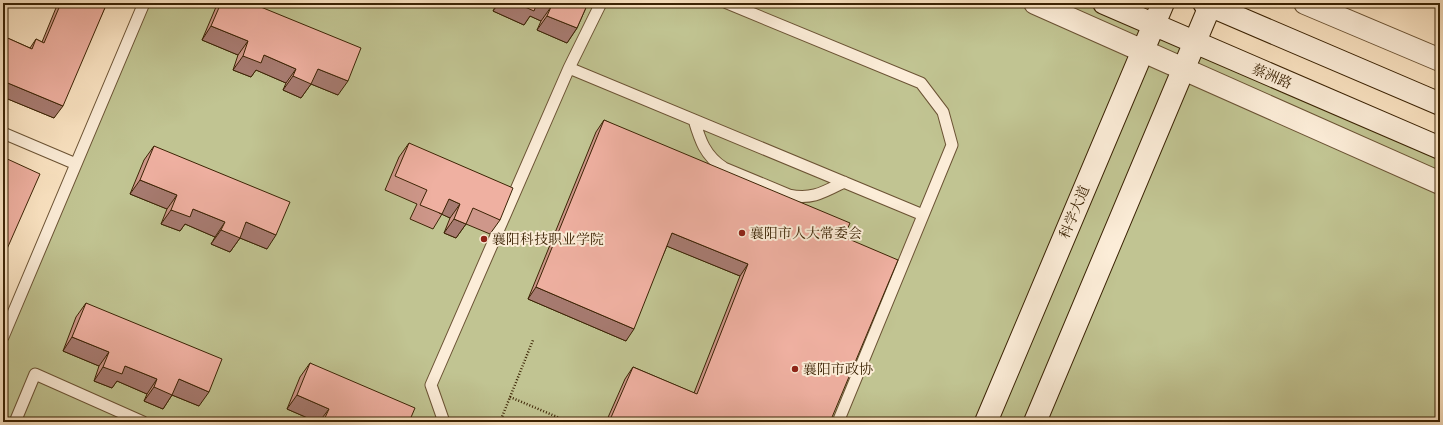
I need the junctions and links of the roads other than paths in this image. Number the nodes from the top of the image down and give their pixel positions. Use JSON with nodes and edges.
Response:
{"nodes":[{"id":1,"x":144,"y":3,"type":"edge"},
{"id":2,"x":601,"y":3,"type":"edge"},
{"id":3,"x":727,"y":3,"type":"edge"},
{"id":4,"x":1035,"y":3,"type":"edge"},
{"id":5,"x":1104,"y":3,"type":"edge"},
{"id":6,"x":1163,"y":3,"type":"edge"},
{"id":7,"x":1305,"y":3,"type":"edge"},
{"id":8,"x":1207,"y":4,"type":"edge"},
{"id":9,"x":1154,"y":25,"type":"junction"},
{"id":10,"x":1194,"y":43,"type":"junction"},
{"id":11,"x":1143,"y":50,"type":"junction"},
{"id":12,"x":1440,"y":60,"type":"edge"},
{"id":13,"x":569,"y":68,"type":"junction"},
{"id":14,"x":1184,"y":68,"type":"junction"},
{"id":15,"x":1440,"y":104,"type":"edge"},
{"id":16,"x":694,"y":120,"type":"junction"},
{"id":17,"x":3,"y":133,"type":"edge"},
{"id":18,"x":1440,"y":148,"type":"edge"},
{"id":19,"x":76,"y":164,"type":"junction"},
{"id":20,"x":844,"y":182,"type":"junction"},
{"id":21,"x":1440,"y":183,"type":"edge"},
{"id":22,"x":923,"y":214,"type":"junction"},
{"id":23,"x":3,"y":338,"type":"edge"},
{"id":24,"x":15,"y":422,"type":"edge"},
{"id":25,"x":143,"y":422,"type":"edge"},
{"id":26,"x":444,"y":422,"type":"edge"},
{"id":27,"x":838,"y":422,"type":"edge"},
{"id":28,"x":986,"y":422,"type":"edge"},
{"id":29,"x":1035,"y":422,"type":"edge"}],
"edges":[{"from":1,"to":19,"type":"lane"},
{"from":2,"to":13,"type":"lane"},
{"from":3,"to":22,"type":"lane"},
{"from":4,"to":11,"type":"main road"},
{"from":5,"to":9,"type":"main road","name":"蔡洲路"},
{"from":6,"to":9,"type":"main road","name":"科学大道"},
{"from":7,"to":12,"type":"main road"},
{"from":8,"to":10,"type":"main road"},
{"from":8,"to":15,"type":"main road"},
{"from":9,"to":10,"type":"main road","name":"蔡洲路"},
{"from":9,"to":11,"type":"main road","name":"科学大道"},
{"from":10,"to":14,"type":"main road"},
{"from":10,"to":18,"type":"main road","name":"蔡洲路"},
{"from":11,"to":14,"type":"main road"},
{"from":11,"to":28,"type":"main road","name":"科学大道"},
{"from":13,"to":16,"type":"lane"},
{"from":13,"to":26,"type":"lane"},
{"from":14,"to":21,"type":"main road"},
{"from":14,"to":29,"type":"main road"},
{"from":16,"to":20,"type":"lane"},
{"from":16,"to":20,"type":"lane"},
{"from":17,"to":19,"type":"lane"},
{"from":19,"to":23,"type":"lane"},
{"from":20,"to":22,"type":"lane"},
{"from":22,"to":27,"type":"lane"},
{"from":24,"to":25,"type":"lane"}]}
